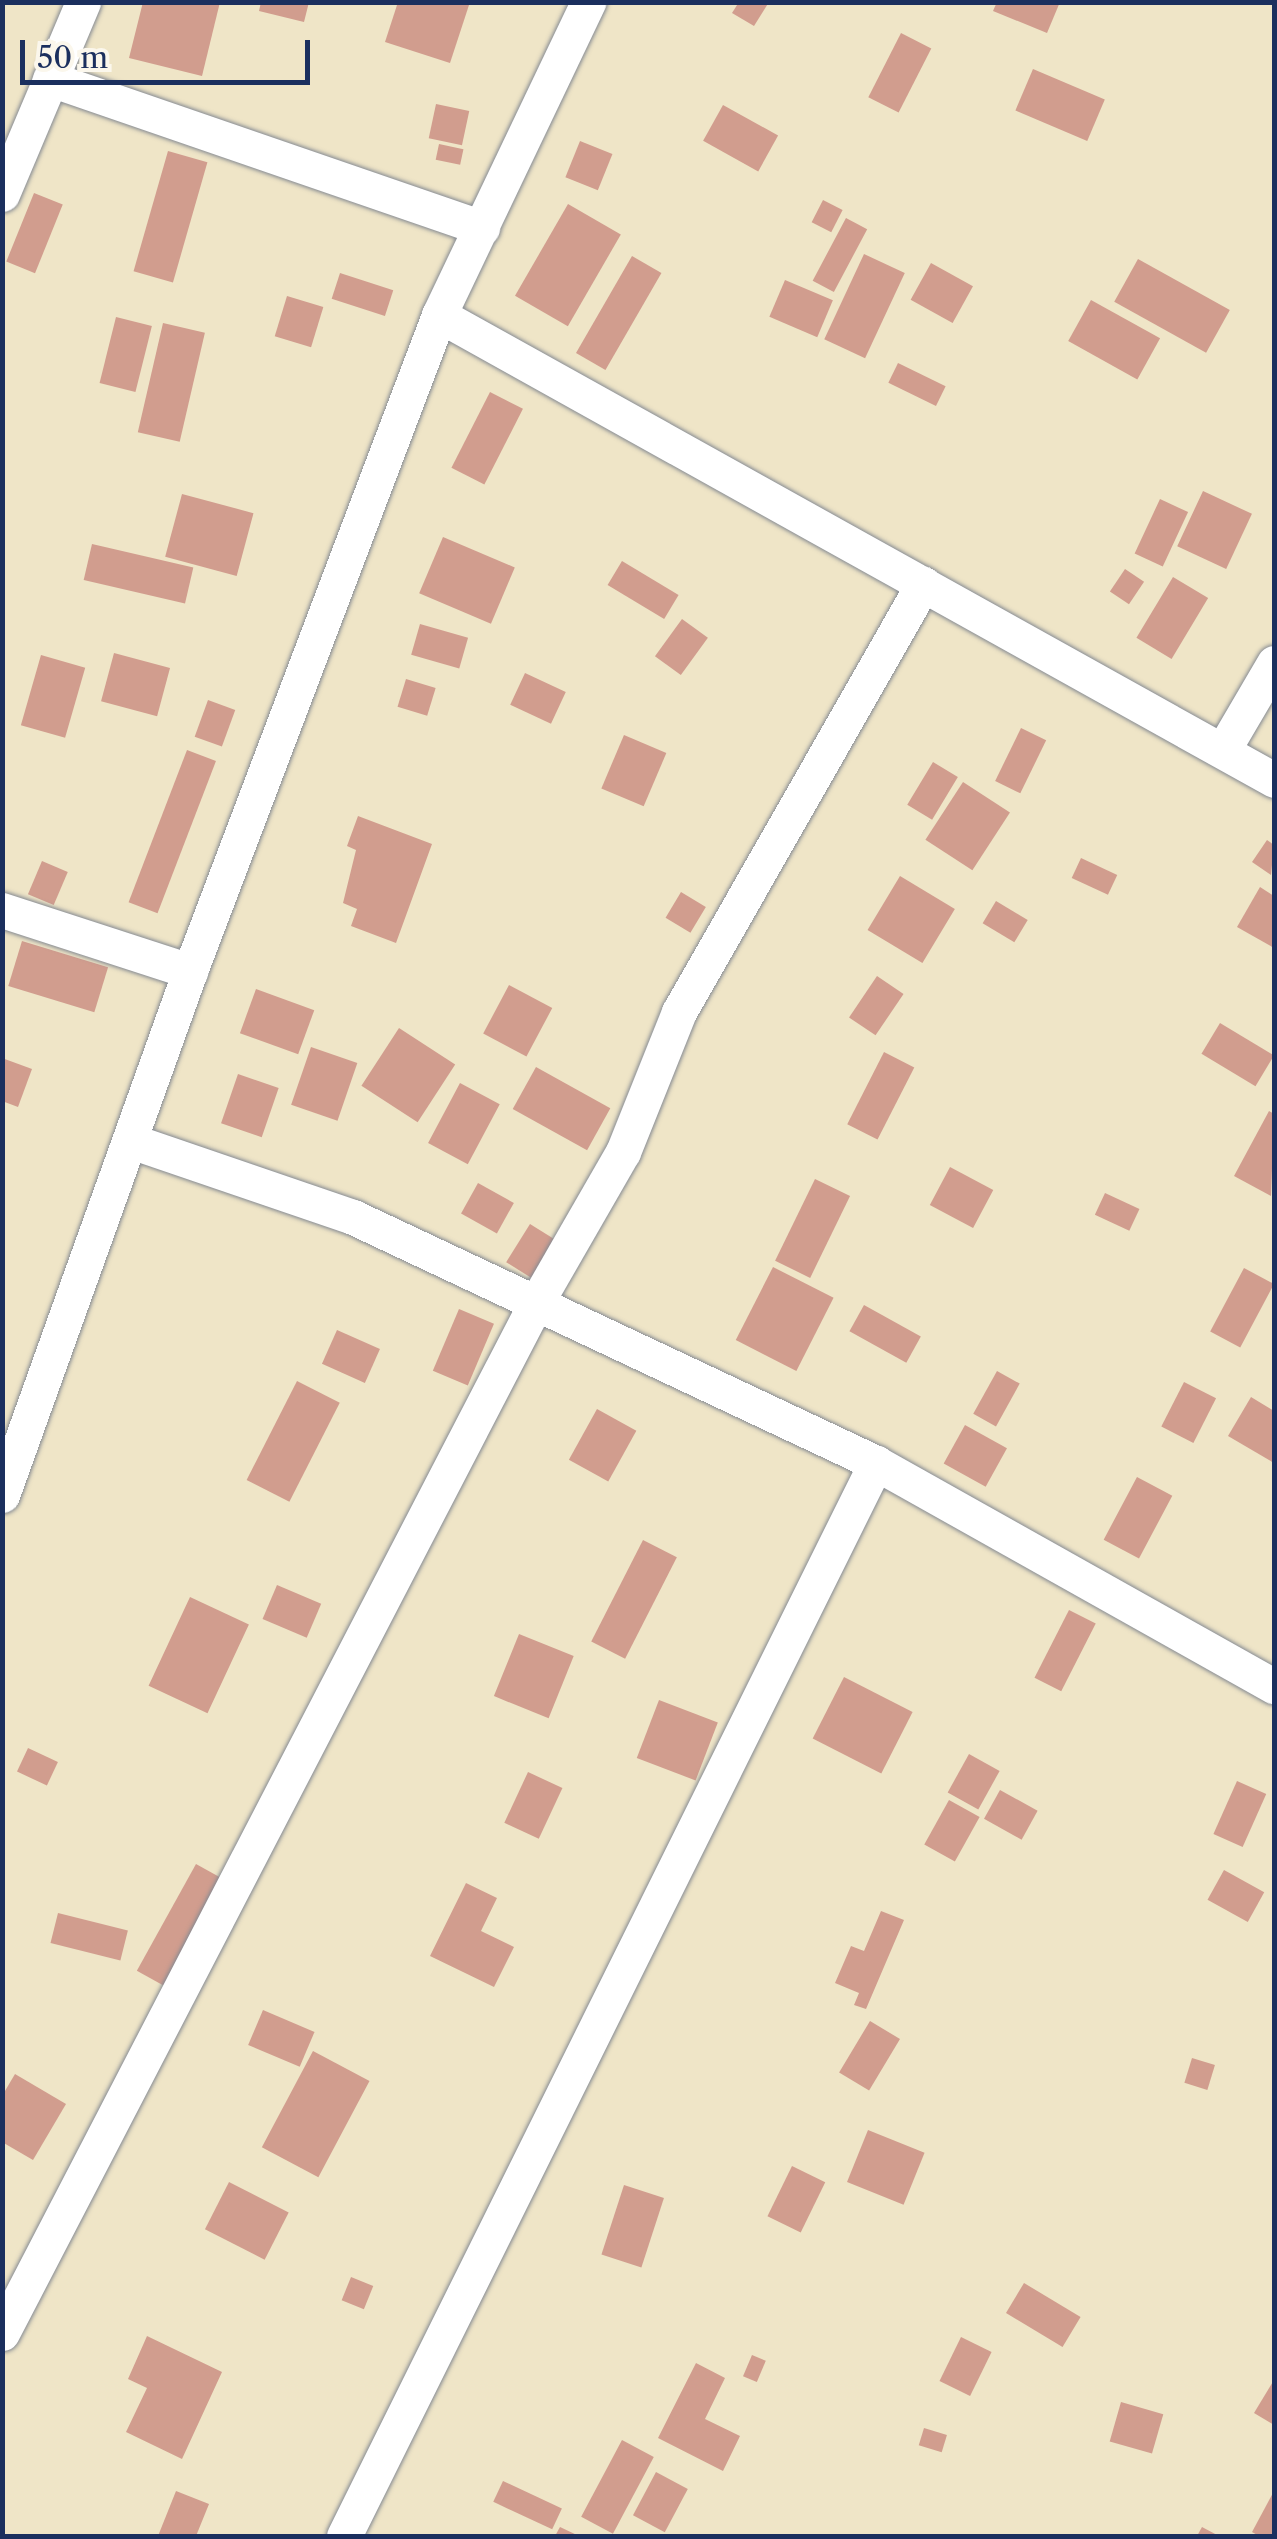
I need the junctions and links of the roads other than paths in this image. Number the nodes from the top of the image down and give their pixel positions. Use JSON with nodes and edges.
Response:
{"nodes":[{"id":1,"x":83,"y":2,"type":"edge"},
{"id":2,"x":588,"y":2,"type":"edge"},
{"id":3,"x":50,"y":80,"type":"junction"},
{"id":4,"x":2,"y":194,"type":"edge"},
{"id":5,"x":482,"y":228,"type":"junction"},
{"id":6,"x":439,"y":315,"type":"junction"},
{"id":7,"x":924,"y":584,"type":"junction"},
{"id":8,"x":1274,"y":663,"type":"edge"},
{"id":9,"x":1223,"y":750,"type":"junction"},
{"id":10,"x":1274,"y":780,"type":"edge"},
{"id":11,"x":2,"y":910,"type":"edge"},
{"id":12,"x":190,"y":971,"type":"junction"},
{"id":13,"x":131,"y":1141,"type":"junction"},
{"id":14,"x":536,"y":1303,"type":"junction"},
{"id":15,"x":876,"y":1463,"type":"junction"},
{"id":16,"x":2,"y":1495,"type":"edge"},
{"id":17,"x":1271,"y":1673,"type":"edge"},
{"id":18,"x":2,"y":2332,"type":"edge"},
{"id":19,"x":344,"y":2536,"type":"edge"}],
"edges":[{"from":1,"to":3,"type":"street"},
{"from":2,"to":5,"type":"street"},
{"from":3,"to":4,"type":"street"},
{"from":3,"to":5,"type":"street"},
{"from":5,"to":6,"type":"street"},
{"from":6,"to":7,"type":"street"},
{"from":6,"to":12,"type":"street"},
{"from":7,"to":9,"type":"street"},
{"from":7,"to":14,"type":"street"},
{"from":8,"to":9,"type":"street"},
{"from":9,"to":10,"type":"street"},
{"from":11,"to":12,"type":"street"},
{"from":12,"to":13,"type":"street"},
{"from":13,"to":14,"type":"street"},
{"from":13,"to":16,"type":"street"},
{"from":14,"to":15,"type":"street"},
{"from":14,"to":18,"type":"street"},
{"from":15,"to":17,"type":"street"},
{"from":15,"to":19,"type":"street"}]}
